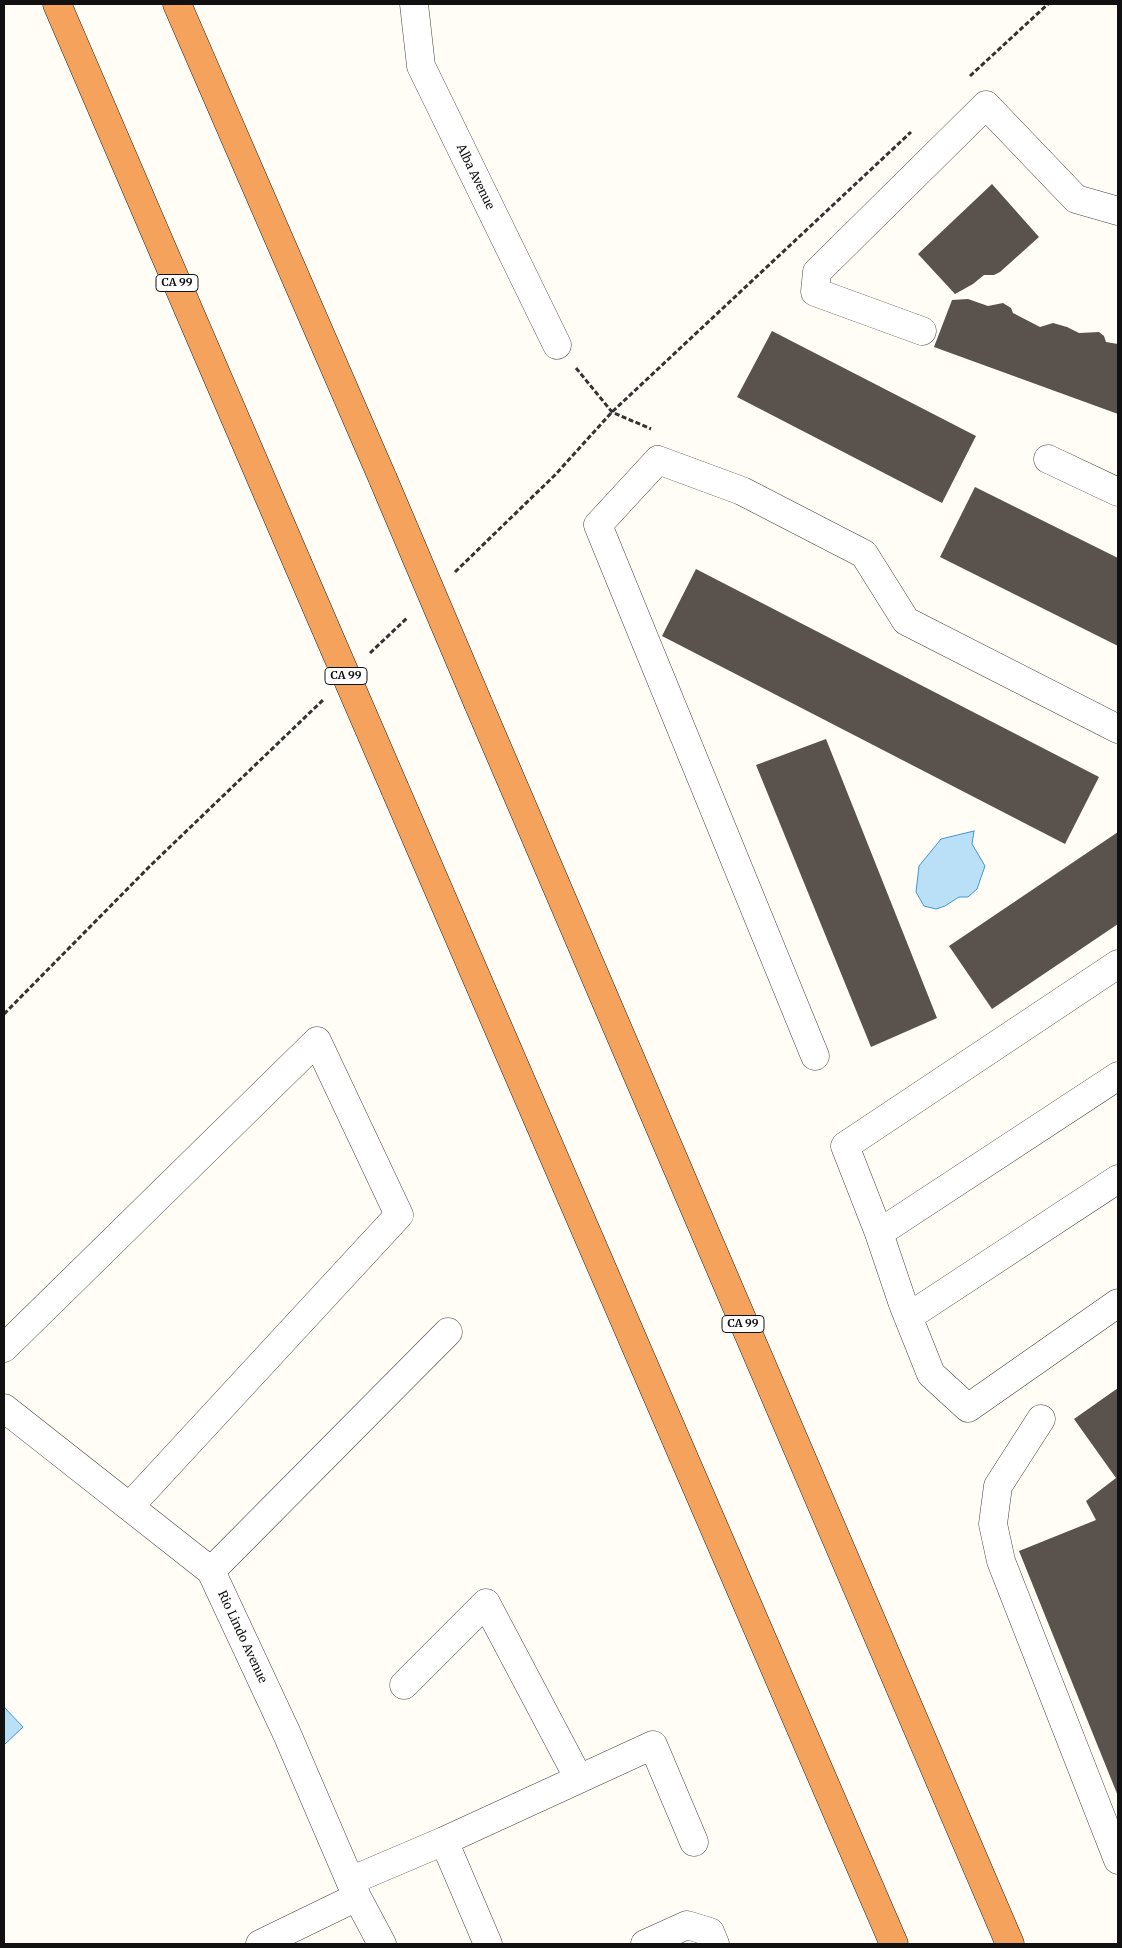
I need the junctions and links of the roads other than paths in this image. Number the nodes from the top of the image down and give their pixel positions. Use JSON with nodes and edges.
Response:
{"nodes":[{"id":1,"x":58,"y":4,"type":"edge"},
{"id":2,"x":177,"y":4,"type":"edge"},
{"id":3,"x":190,"y":4,"type":"edge"},
{"id":4,"x":414,"y":4,"type":"edge"},
{"id":5,"x":205,"y":70,"type":"junction"},
{"id":6,"x":1118,"y":211,"type":"edge"},
{"id":7,"x":922,"y":331,"type":"dead end"},
{"id":8,"x":557,"y":345,"type":"road end"},
{"id":9,"x":1048,"y":458,"type":"dead end"},
{"id":10,"x":1118,"y":492,"type":"edge"},
{"id":11,"x":1118,"y":729,"type":"edge"},
{"id":12,"x":1118,"y":964,"type":"edge"},
{"id":13,"x":815,"y":1056,"type":"dead end"},
{"id":14,"x":1118,"y":1076,"type":"edge"},
{"id":15,"x":1118,"y":1179,"type":"edge"},
{"id":16,"x":879,"y":1233,"type":"junction"},
{"id":17,"x":1118,"y":1302,"type":"edge"},
{"id":18,"x":908,"y":1317,"type":"junction"},
{"id":19,"x":448,"y":1332,"type":"dead end"},
{"id":20,"x":4,"y":1348,"type":"edge"},
{"id":21,"x":4,"y":1408,"type":"edge"},
{"id":22,"x":1041,"y":1419,"type":"dead end"},
{"id":23,"x":130,"y":1506,"type":"junction"},
{"id":24,"x":211,"y":1571,"type":"junction"},
{"id":25,"x":404,"y":1685,"type":"dead end"},
{"id":26,"x":579,"y":1778,"type":"junction"},
{"id":27,"x":444,"y":1841,"type":"junction"},
{"id":28,"x":694,"y":1842,"type":"dead end"},
{"id":29,"x":1118,"y":1860,"type":"edge"},
{"id":30,"x":354,"y":1889,"type":"junction"},
{"id":31,"x":260,"y":1944,"type":"edge"},
{"id":32,"x":382,"y":1944,"type":"edge"},
{"id":33,"x":488,"y":1944,"type":"edge"},
{"id":34,"x":645,"y":1944,"type":"edge"},
{"id":35,"x":714,"y":1944,"type":"edge"},
{"id":36,"x":894,"y":1944,"type":"edge"},
{"id":37,"x":1010,"y":1944,"type":"edge"}],
"edges":[{"from":1,"to":36,"type":"highway","number":"CA 99","bridge":true},
{"from":2,"to":5,"type":"highway","number":"CA 99"},
{"from":3,"to":5,"type":"highway"},
{"from":4,"to":8,"type":"street","name":"Alba Avenue"},
{"from":5,"to":37,"type":"highway","number":"CA 99","bridge":true},
{"from":6,"to":7,"type":"street"},
{"from":9,"to":10,"type":"street"},
{"from":11,"to":13,"type":"street"},
{"from":12,"to":16,"type":"street"},
{"from":14,"to":16,"type":"street"},
{"from":15,"to":18,"type":"street"},
{"from":16,"to":18,"type":"street"},
{"from":17,"to":18,"type":"street"},
{"from":19,"to":24,"type":"street"},
{"from":20,"to":23,"type":"street"},
{"from":21,"to":23,"type":"street","name":"Rio Lindo Avenue"},
{"from":22,"to":29,"type":"street"},
{"from":23,"to":24,"type":"street","name":"Rio Lindo Avenue"},
{"from":24,"to":30,"type":"street","name":"Rio Lindo Avenue"},
{"from":25,"to":26,"type":"street"},
{"from":26,"to":27,"type":"street"},
{"from":26,"to":28,"type":"street"},
{"from":27,"to":30,"type":"street"},
{"from":27,"to":33,"type":"street"},
{"from":30,"to":31,"type":"street"},
{"from":30,"to":32,"type":"street","name":"Rio Lindo Avenue"},
{"from":34,"to":35,"type":"street"}]}
